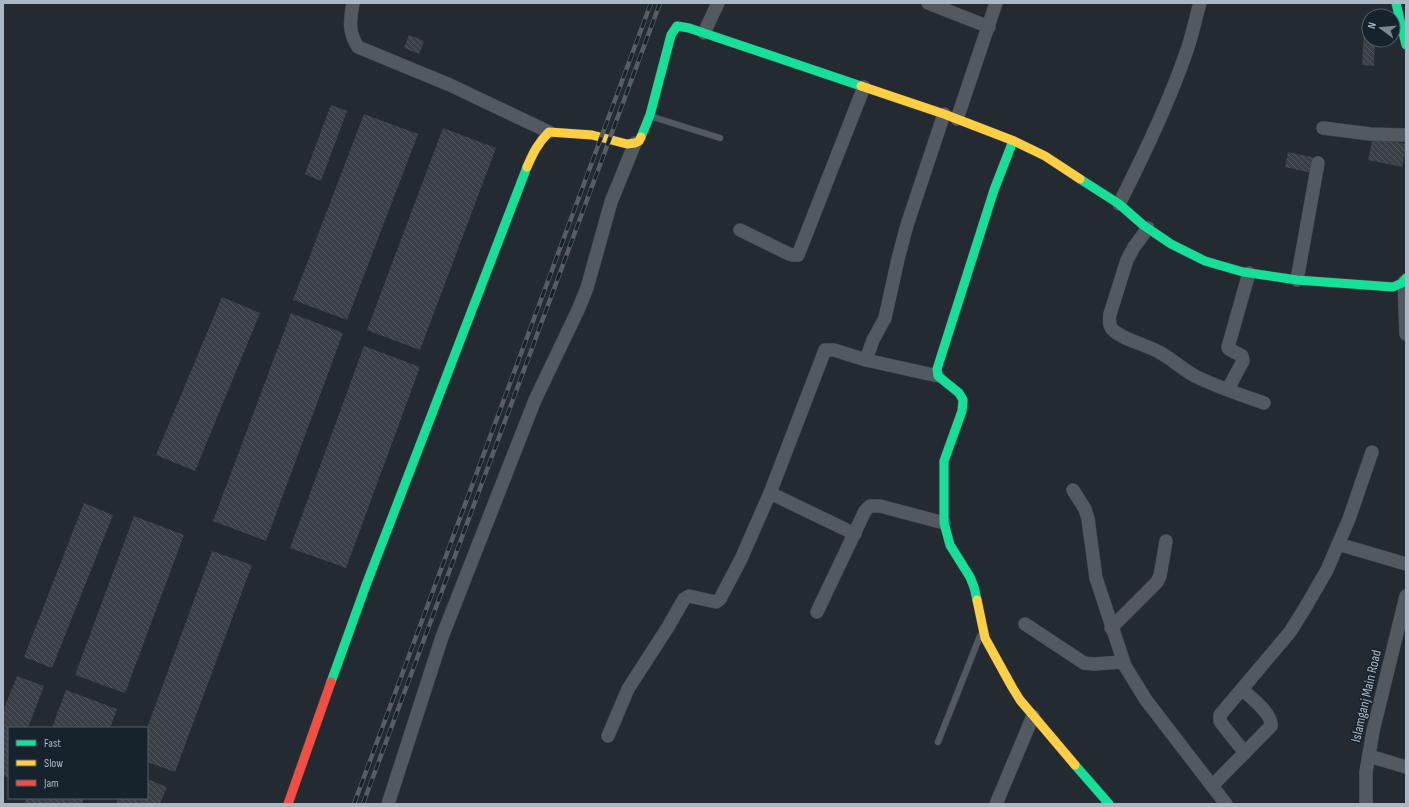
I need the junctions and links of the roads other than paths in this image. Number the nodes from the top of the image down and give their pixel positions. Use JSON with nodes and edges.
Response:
{"nodes":[{"id":1,"x":354,"y":3,"type":"edge"},
{"id":2,"x":718,"y":3,"type":"edge"},
{"id":3,"x":928,"y":3,"type":"edge"},
{"id":4,"x":996,"y":3,"type":"edge"},
{"id":5,"x":1200,"y":3,"type":"edge"},
{"id":6,"x":1396,"y":3,"type":"edge"},
{"id":7,"x":989,"y":27,"type":"junction"},
{"id":8,"x":704,"y":33,"type":"junction"},
{"id":9,"x":1406,"y":45,"type":"edge"},
{"id":10,"x":864,"y":86,"type":"junction"},
{"id":11,"x":944,"y":114,"type":"junction"},
{"id":12,"x":650,"y":115,"type":"junction"},
{"id":13,"x":958,"y":119,"type":"junction"},
{"id":14,"x":1323,"y":128,"type":"dead end"},
{"id":15,"x":549,"y":132,"type":"junction"},
{"id":16,"x":1406,"y":135,"type":"edge"},
{"id":17,"x":720,"y":138,"type":"dead end"},
{"id":18,"x":1013,"y":141,"type":"junction"},
{"id":19,"x":635,"y":144,"type":"junction"},
{"id":20,"x":1318,"y":163,"type":"dead end"},
{"id":21,"x":1119,"y":204,"type":"junction"},
{"id":22,"x":1148,"y":228,"type":"junction"},
{"id":23,"x":740,"y":230,"type":"dead end"},
{"id":24,"x":1249,"y":273,"type":"junction"},
{"id":25,"x":1296,"y":280,"type":"junction"},
{"id":26,"x":1405,"y":280,"type":"edge"},
{"id":27,"x":1406,"y":334,"type":"edge"},
{"id":28,"x":866,"y":360,"type":"junction"},
{"id":29,"x":938,"y":376,"type":"junction"},
{"id":30,"x":1228,"y":389,"type":"junction"},
{"id":31,"x":1264,"y":403,"type":"dead end"},
{"id":32,"x":1372,"y":452,"type":"dead end"},
{"id":33,"x":1073,"y":490,"type":"dead end"},
{"id":34,"x":770,"y":493,"type":"junction"},
{"id":35,"x":944,"y":523,"type":"junction"},
{"id":36,"x":855,"y":534,"type":"junction"},
{"id":37,"x":1166,"y":541,"type":"dead end"},
{"id":38,"x":1338,"y":544,"type":"junction"},
{"id":39,"x":1406,"y":564,"type":"edge"},
{"id":40,"x":1406,"y":596,"type":"edge"},
{"id":41,"x":817,"y":612,"type":"dead end"},
{"id":42,"x":1025,"y":624,"type":"dead end"},
{"id":43,"x":1112,"y":628,"type":"junction"},
{"id":44,"x":982,"y":630,"type":"junction"},
{"id":45,"x":1123,"y":662,"type":"junction"},
{"id":46,"x":1242,"y":689,"type":"junction"},
{"id":47,"x":1033,"y":716,"type":"junction"},
{"id":48,"x":608,"y":736,"type":"dead end"},
{"id":49,"x":938,"y":742,"type":"dead end"},
{"id":50,"x":1245,"y":753,"type":"junction"},
{"id":51,"x":1369,"y":756,"type":"junction"},
{"id":52,"x":1406,"y":766,"type":"edge"},
{"id":53,"x":1212,"y":786,"type":"junction"},
{"id":54,"x":288,"y":804,"type":"edge"},
{"id":55,"x":388,"y":804,"type":"edge"},
{"id":56,"x":996,"y":804,"type":"edge"},
{"id":57,"x":1109,"y":804,"type":"edge"},
{"id":58,"x":1226,"y":804,"type":"edge"},
{"id":59,"x":1366,"y":804,"type":"edge"}],
"edges":[{"from":1,"to":15,"type":"street"},
{"from":2,"to":8,"type":"street"},
{"from":3,"to":7,"type":"street"},
{"from":4,"to":7,"type":"street"},
{"from":5,"to":21,"type":"street"},
{"from":6,"to":9,"type":"main road"},
{"from":7,"to":13,"type":"street"},
{"from":8,"to":10,"type":"main road"},
{"from":8,"to":12,"type":"main road"},
{"from":10,"to":11,"type":"main road"},
{"from":10,"to":23,"type":"street"},
{"from":11,"to":13,"type":"main road"},
{"from":11,"to":28,"type":"street"},
{"from":12,"to":17,"type":"lane"},
{"from":12,"to":19,"type":"main road"},
{"from":13,"to":18,"type":"main road"},
{"from":14,"to":16,"type":"street"},
{"from":15,"to":19,"type":"main road"},
{"from":15,"to":54,"type":"main road"},
{"from":18,"to":21,"type":"main road"},
{"from":18,"to":29,"type":"main road"},
{"from":19,"to":55,"type":"street"},
{"from":20,"to":25,"type":"street"},
{"from":21,"to":22,"type":"main road"},
{"from":22,"to":24,"type":"main road"},
{"from":22,"to":30,"type":"street"},
{"from":24,"to":25,"type":"main road"},
{"from":24,"to":30,"type":"street"},
{"from":25,"to":26,"type":"main road"},
{"from":26,"to":27,"type":"street"},
{"from":28,"to":29,"type":"street"},
{"from":28,"to":34,"type":"street"},
{"from":29,"to":35,"type":"main road"},
{"from":30,"to":31,"type":"street"},
{"from":32,"to":38,"type":"street"},
{"from":33,"to":43,"type":"street"},
{"from":34,"to":36,"type":"street"},
{"from":34,"to":48,"type":"street"},
{"from":35,"to":36,"type":"street"},
{"from":35,"to":44,"type":"main road"},
{"from":36,"to":41,"type":"street"},
{"from":37,"to":43,"type":"street"},
{"from":38,"to":39,"type":"street"},
{"from":38,"to":46,"type":"street"},
{"from":40,"to":51,"type":"street","name":"Islamganj Main Road"},
{"from":42,"to":45,"type":"street"},
{"from":43,"to":45,"type":"street"},
{"from":44,"to":47,"type":"main road"},
{"from":44,"to":49,"type":"lane"},
{"from":45,"to":53,"type":"street"},
{"from":46,"to":50,"type":"street"},
{"from":46,"to":50,"type":"street"},
{"from":47,"to":56,"type":"street"},
{"from":47,"to":57,"type":"main road"},
{"from":50,"to":53,"type":"street"},
{"from":51,"to":52,"type":"street"},
{"from":51,"to":59,"type":"street","name":"Islamganj Main Road"},
{"from":53,"to":58,"type":"street"}]}
